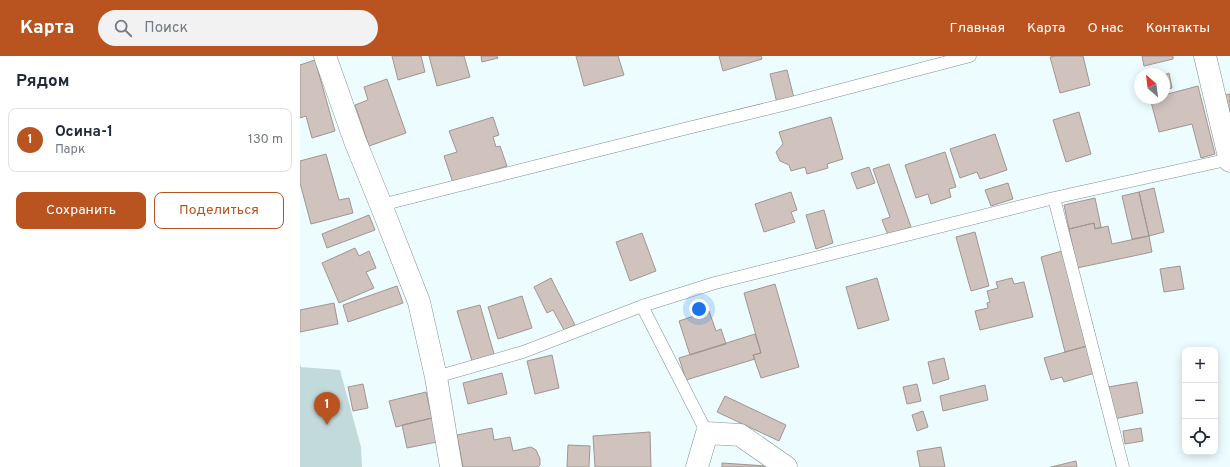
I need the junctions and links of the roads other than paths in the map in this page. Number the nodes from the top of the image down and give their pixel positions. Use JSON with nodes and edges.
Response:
{"nodes":[{"id":1,"x":326,"y":56,"type":"edge"},
{"id":2,"x":970,"y":56,"type":"edge"},
{"id":3,"x":1205,"y":56,"type":"edge"},
{"id":4,"x":1230,"y":160,"type":"edge"},
{"id":5,"x":1054,"y":198,"type":"junction"},
{"id":6,"x":381,"y":205,"type":"junction"},
{"id":7,"x":642,"y":306,"type":"junction"},
{"id":8,"x":436,"y":377,"type":"junction"},
{"id":9,"x":706,"y":433,"type":"junction"},
{"id":10,"x":451,"y":467,"type":"edge"},
{"id":11,"x":697,"y":467,"type":"edge"},
{"id":12,"x":786,"y":467,"type":"edge"},
{"id":13,"x":1123,"y":467,"type":"edge"}],
"edges":[{"from":1,"to":6,"type":"street"},
{"from":2,"to":6,"type":"lane"},
{"from":3,"to":4,"type":"street"},
{"from":4,"to":5,"type":"lane"},
{"from":5,"to":7,"type":"lane"},
{"from":5,"to":13,"type":"lane"},
{"from":6,"to":8,"type":"street"},
{"from":7,"to":8,"type":"lane"},
{"from":7,"to":9,"type":"lane"},
{"from":8,"to":10,"type":"street"},
{"from":9,"to":11,"type":"street"},
{"from":9,"to":12,"type":"street"}]}
